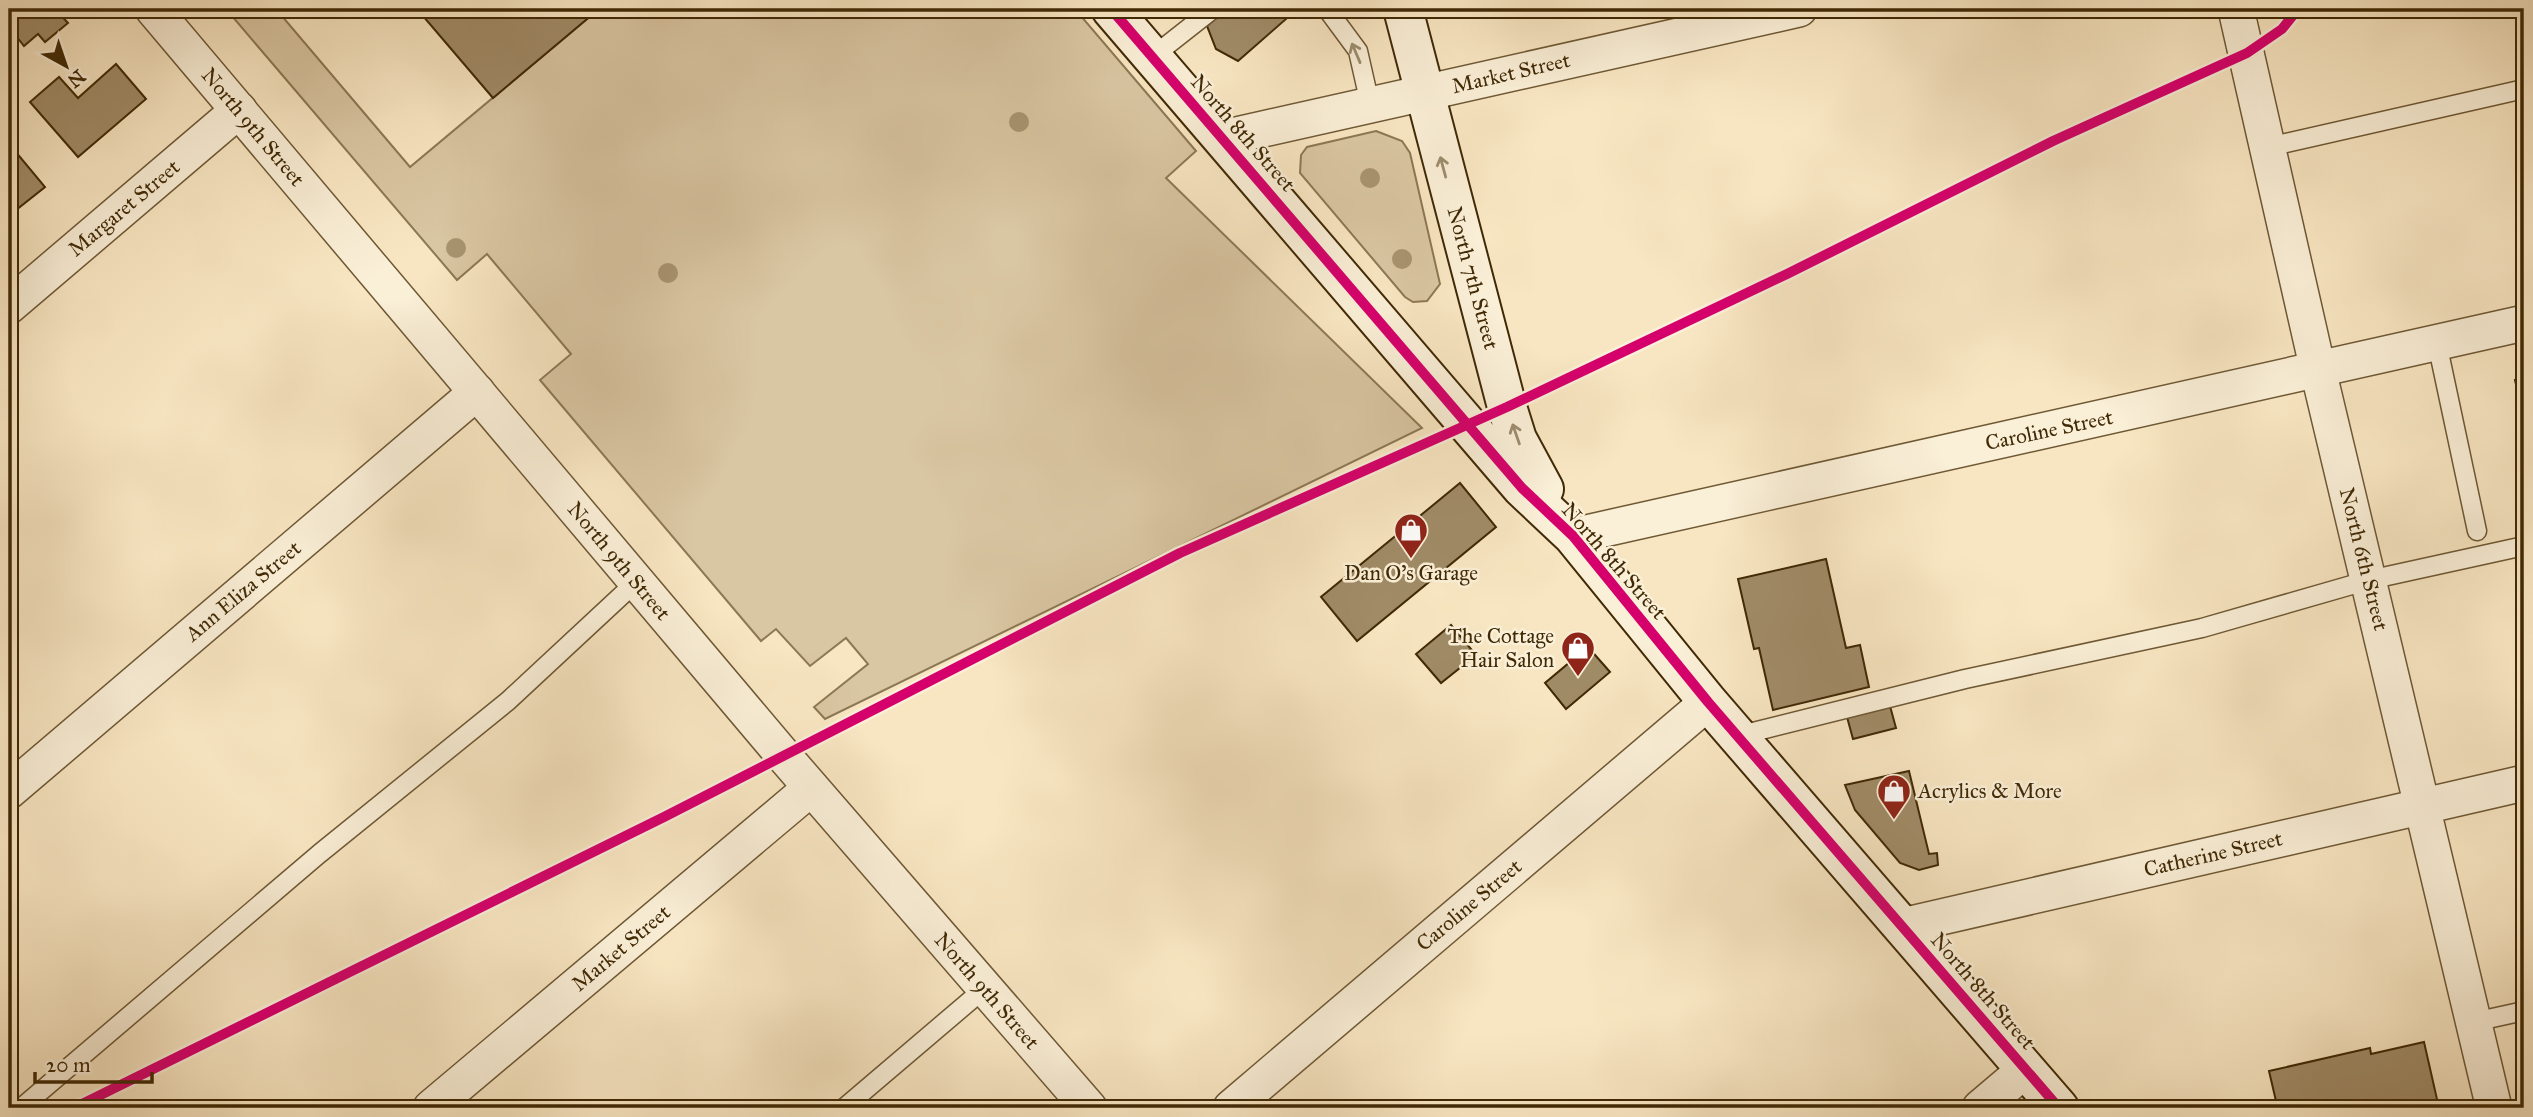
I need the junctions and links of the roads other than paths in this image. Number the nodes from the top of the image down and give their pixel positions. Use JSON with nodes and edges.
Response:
{"nodes":[{"id":1,"x":153,"y":9,"type":"edge"},
{"id":2,"x":1111,"y":9,"type":"edge"},
{"id":3,"x":1213,"y":9,"type":"edge"},
{"id":4,"x":1327,"y":9,"type":"edge"},
{"id":5,"x":1403,"y":9,"type":"edge"},
{"id":6,"x":1799,"y":9,"type":"edge"},
{"id":7,"x":2236,"y":9,"type":"edge"},
{"id":8,"x":1153,"y":57,"type":"junction"},
{"id":9,"x":2524,"y":89,"type":"edge"},
{"id":10,"x":1423,"y":92,"type":"junction"},
{"id":11,"x":1370,"y":104,"type":"junction"},
{"id":12,"x":239,"y":110,"type":"junction"},
{"id":13,"x":1223,"y":138,"type":"junction"},
{"id":14,"x":2268,"y":147,"type":"junction"},
{"id":15,"x":9,"y":306,"type":"edge"},
{"id":16,"x":2524,"y":323,"type":"edge"},
{"id":17,"x":2437,"y":343,"type":"junction"},
{"id":18,"x":2318,"y":370,"type":"junction"},
{"id":19,"x":477,"y":392,"type":"junction"},
{"id":20,"x":2477,"y":531,"type":"dead end"},
{"id":21,"x":1573,"y":536,"type":"junction"},
{"id":22,"x":2524,"y":546,"type":"edge"},
{"id":23,"x":2369,"y":580,"type":"junction"},
{"id":24,"x":636,"y":582,"type":"junction"},
{"id":25,"x":1708,"y":702,"type":"junction"},
{"id":26,"x":1737,"y":736,"type":"junction"},
{"id":27,"x":2524,"y":783,"type":"edge"},
{"id":28,"x":811,"y":788,"type":"junction"},
{"id":29,"x":9,"y":791,"type":"edge"},
{"id":30,"x":2423,"y":805,"type":"junction"},
{"id":31,"x":1902,"y":926,"type":"junction"},
{"id":32,"x":985,"y":988,"type":"junction"},
{"id":33,"x":2524,"y":1011,"type":"edge"},
{"id":34,"x":2474,"y":1022,"type":"junction"},
{"id":35,"x":2026,"y":1069,"type":"junction"},
{"id":36,"x":21,"y":1108,"type":"edge"},
{"id":37,"x":431,"y":1108,"type":"edge"},
{"id":38,"x":844,"y":1108,"type":"edge"},
{"id":39,"x":1089,"y":1108,"type":"edge"},
{"id":40,"x":1231,"y":1108,"type":"edge"},
{"id":41,"x":1980,"y":1108,"type":"edge"},
{"id":42,"x":2059,"y":1108,"type":"edge"},
{"id":43,"x":2494,"y":1108,"type":"edge"}],
"edges":[{"from":1,"to":12,"type":"street","name":"North 9th Street"},
{"from":2,"to":8,"type":"street","name":"North 8th Street"},
{"from":3,"to":8,"type":"lane"},
{"from":11,"to":4,"type":"lane","one_way":true},
{"from":5,"to":10,"type":"street","name":"North 7th Street"},
{"from":6,"to":10,"type":"street","name":"Market Street"},
{"from":7,"to":14,"type":"street","name":"North 6th Street"},
{"from":8,"to":13,"type":"street","name":"North 8th Street"},
{"from":9,"to":14,"type":"lane"},
{"from":10,"to":11,"type":"street","name":"Market Street"},
{"from":21,"to":10,"type":"street","name":"North 7th Street","one_way":true},
{"from":11,"to":13,"type":"street","name":"Market Street"},
{"from":12,"to":15,"type":"street","name":"Margaret Street"},
{"from":12,"to":19,"type":"street","name":"North 9th Street"},
{"from":13,"to":21,"type":"street","name":"North 8th Street"},
{"from":14,"to":18,"type":"street","name":"North 6th Street"},
{"from":16,"to":17,"type":"street","name":"Caroline Street"},
{"from":17,"to":18,"type":"street","name":"Caroline Street"},
{"from":17,"to":20,"type":"lane"},
{"from":18,"to":21,"type":"street","name":"Caroline Street"},
{"from":18,"to":23,"type":"street","name":"North 6th Street"},
{"from":19,"to":24,"type":"street","name":"North 9th Street"},
{"from":19,"to":29,"type":"street","name":"Ann Eliza Street"},
{"from":21,"to":25,"type":"street","name":"North 8th Street"},
{"from":22,"to":23,"type":"lane"},
{"from":23,"to":26,"type":"lane"},
{"from":23,"to":30,"type":"street","name":"North 6th Street"},
{"from":24,"to":28,"type":"street","name":"North 9th Street"},
{"from":24,"to":36,"type":"lane"},
{"from":25,"to":26,"type":"street","name":"North 8th Street"},
{"from":25,"to":40,"type":"street","name":"Caroline Street"},
{"from":26,"to":31,"type":"street","name":"North 8th Street"},
{"from":27,"to":30,"type":"street","name":"Catherine Street"},
{"from":28,"to":32,"type":"street","name":"North 9th Street"},
{"from":28,"to":37,"type":"street","name":"Market Street"},
{"from":30,"to":31,"type":"street","name":"Catherine Street"},
{"from":30,"to":34,"type":"street","name":"North 6th Street"},
{"from":31,"to":35,"type":"street","name":"North 8th Street"},
{"from":32,"to":38,"type":"lane"},
{"from":32,"to":39,"type":"street","name":"North 9th Street"},
{"from":33,"to":34,"type":"lane"},
{"from":34,"to":43,"type":"street","name":"North 6th Street"},
{"from":35,"to":41,"type":"street"},
{"from":35,"to":42,"type":"street","name":"North 8th Street"}]}
